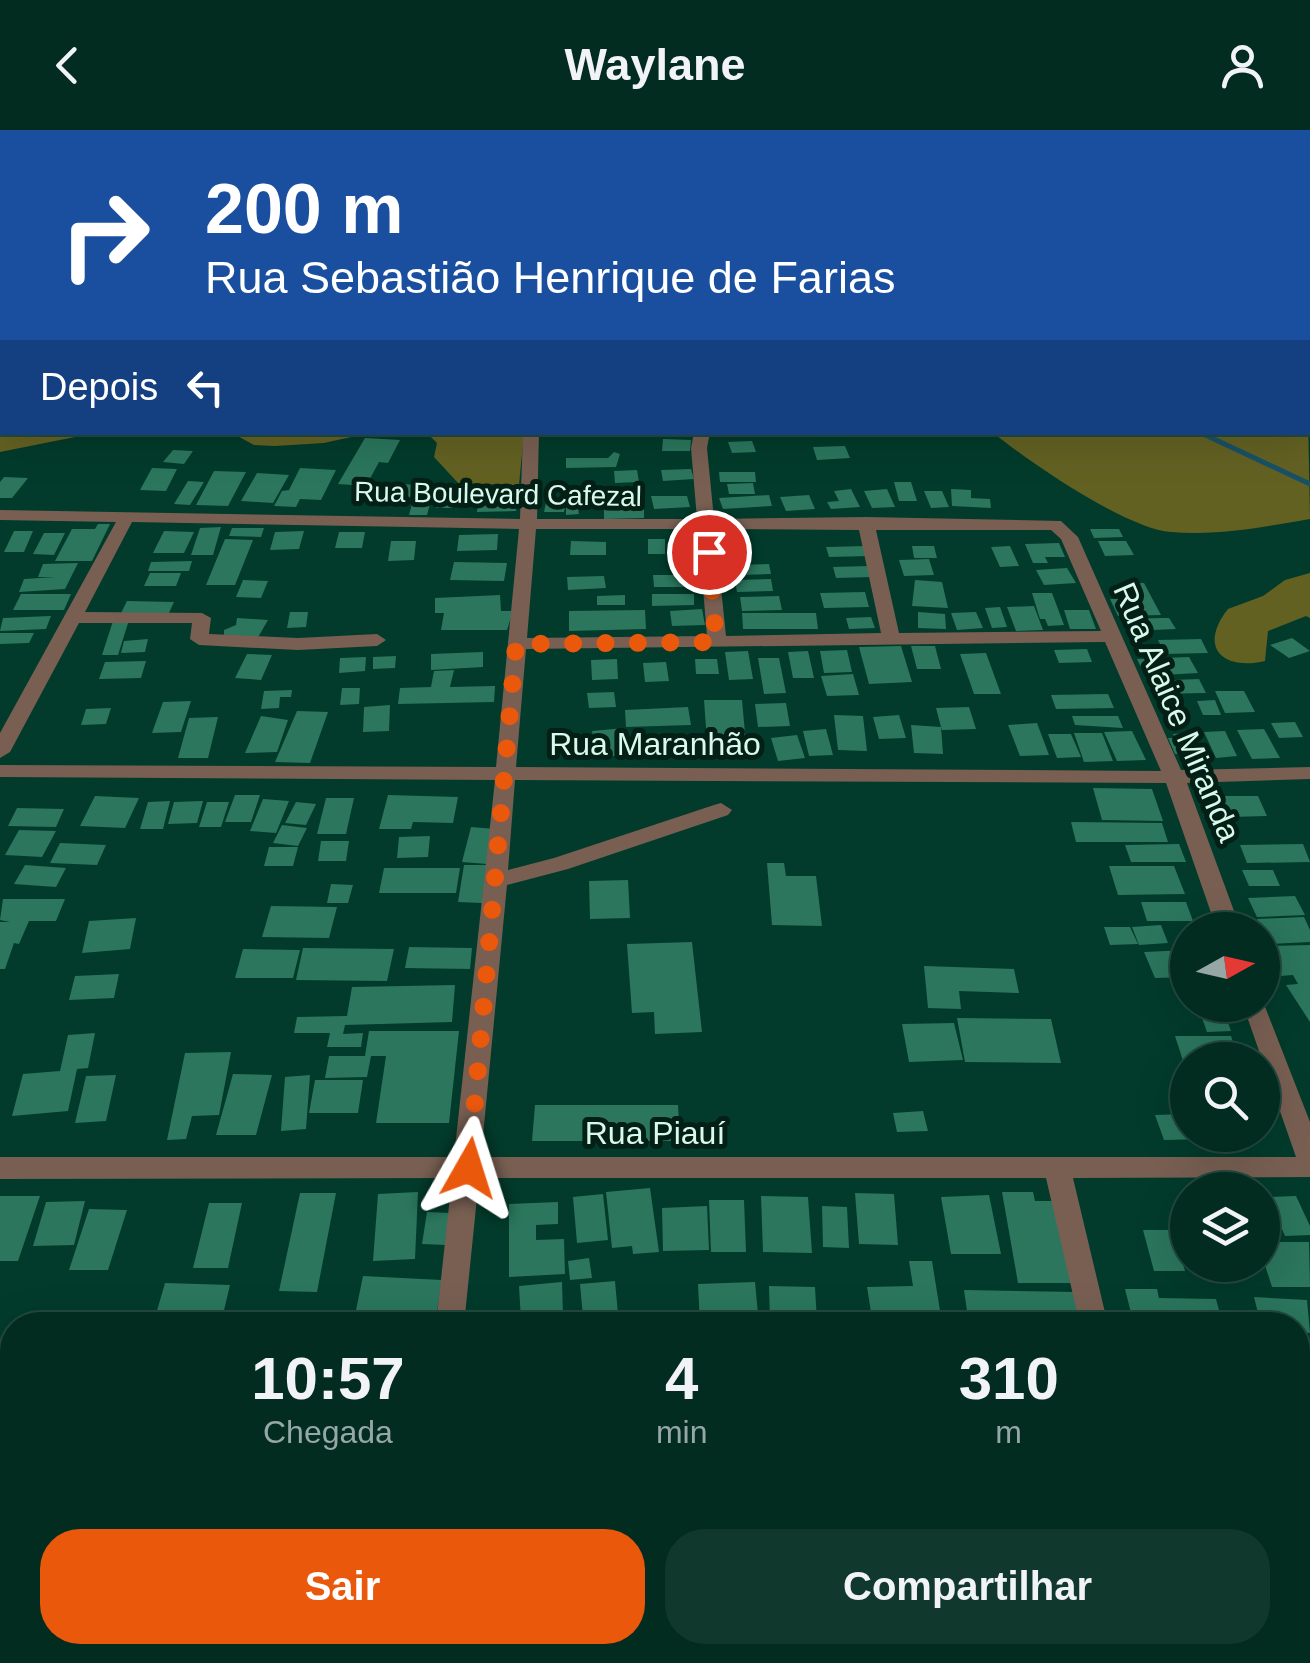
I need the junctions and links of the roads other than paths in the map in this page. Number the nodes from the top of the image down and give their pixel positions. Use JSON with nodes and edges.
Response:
{"nodes":[{"id":1,"x":531,"y":435,"type":"edge"},
{"id":2,"x":701,"y":435,"type":"edge"},
{"id":3,"x":0,"y":514,"type":"edge"},
{"id":4,"x":128,"y":515,"type":"junction"},
{"id":5,"x":866,"y":522,"type":"junction"},
{"id":6,"x":528,"y":524,"type":"junction"},
{"id":7,"x":706,"y":524,"type":"junction"},
{"id":8,"x":1055,"y":525,"type":"joint"},
{"id":9,"x":73,"y":617,"type":"junction"},
{"id":10,"x":1110,"y":636,"type":"junction"},
{"id":11,"x":892,"y":638,"type":"junction"},
{"id":12,"x":377,"y":640,"type":"dead end"},
{"id":13,"x":716,"y":642,"type":"junction"},
{"id":14,"x":516,"y":644,"type":"junction"},
{"id":15,"x":0,"y":752,"type":"edge"},
{"id":16,"x":0,"y":771,"type":"edge"},
{"id":17,"x":506,"y":773,"type":"junction"},
{"id":18,"x":1310,"y":773,"type":"edge"},
{"id":19,"x":1174,"y":776,"type":"junction"},
{"id":20,"x":721,"y":810,"type":"dead end"},
{"id":21,"x":496,"y":880,"type":"junction"},
{"id":22,"x":1222,"y":912,"type":"edge"},
{"id":23,"x":1261,"y":1022,"type":"edge"},
{"id":24,"x":1310,"y":1158,"type":"edge"},
{"id":25,"x":1310,"y":1167,"type":"edge"},
{"id":26,"x":0,"y":1168,"type":"edge"},
{"id":27,"x":469,"y":1168,"type":"junction"},
{"id":28,"x":1057,"y":1168,"type":"junction"},
{"id":29,"x":452,"y":1312,"type":"edge"},
{"id":30,"x":1091,"y":1312,"type":"edge"}],
"edges":[{"from":1,"to":6,"type":"street"},
{"from":2,"to":7,"type":"street"},
{"from":3,"to":4,"type":"street","name":"Rua Boulevard Cafezal"},
{"from":4,"to":6,"type":"street","name":"Rua Boulevard Cafezal"},
{"from":4,"to":9,"type":"street"},
{"from":5,"to":7,"type":"street","name":"Rua Boulevard Cafezal"},
{"from":5,"to":8,"type":"street","name":"Rua Boulevard Cafezal"},
{"from":5,"to":11,"type":"street"},
{"from":6,"to":7,"type":"street","name":"Rua Boulevard Cafezal"},
{"from":6,"to":14,"type":"street"},
{"from":7,"to":13,"type":"street"},
{"from":8,"to":10,"type":"street","name":"Rua Alaice Miranda"},
{"from":9,"to":12,"type":"street"},
{"from":9,"to":15,"type":"street"},
{"from":10,"to":11,"type":"street"},
{"from":10,"to":19,"type":"street","name":"Rua Alaice Miranda"},
{"from":11,"to":13,"type":"street"},
{"from":13,"to":14,"type":"street"},
{"from":14,"to":17,"type":"street"},
{"from":16,"to":17,"type":"street","name":"Rua Maranhão"},
{"from":17,"to":19,"type":"street","name":"Rua Maranhão"},
{"from":17,"to":21,"type":"street"},
{"from":18,"to":19,"type":"street","name":"Rua Maranhão"},
{"from":19,"to":22,"type":"street","name":"Rua Alaice Miranda"},
{"from":20,"to":21,"type":"street"},
{"from":21,"to":27,"type":"street"},
{"from":23,"to":24,"type":"street"},
{"from":25,"to":28,"type":"street","name":"Rua Piauí"},
{"from":26,"to":27,"type":"street","name":"Rua Piauí"},
{"from":27,"to":28,"type":"street","name":"Rua Piauí"},
{"from":27,"to":29,"type":"street"},
{"from":28,"to":30,"type":"street"}]}
